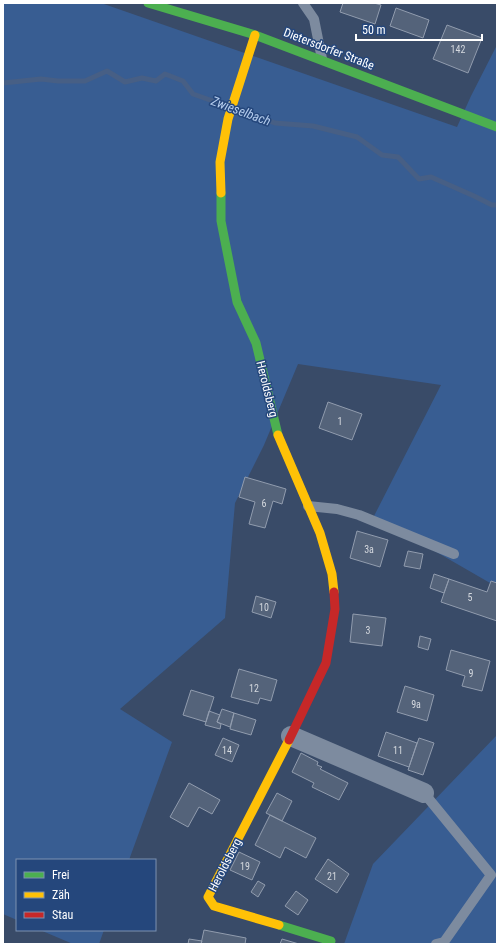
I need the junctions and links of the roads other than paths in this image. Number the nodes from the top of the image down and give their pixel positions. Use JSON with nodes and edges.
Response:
{"nodes":[{"id":1,"x":148,"y":3,"type":"edge"},
{"id":2,"x":303,"y":3,"type":"edge"},
{"id":3,"x":255,"y":35,"type":"junction"},
{"id":4,"x":322,"y":59,"type":"junction"},
{"id":5,"x":497,"y":127,"type":"edge"},
{"id":6,"x":308,"y":506,"type":"junction"},
{"id":7,"x":454,"y":554,"type":"dead end"},
{"id":8,"x":291,"y":736,"type":"junction"},
{"id":9,"x":424,"y":793,"type":"joint"},
{"id":10,"x":494,"y":873,"type":"edge"},
{"id":11,"x":336,"y":942,"type":"edge"},
{"id":12,"x":436,"y":944,"type":"edge"}],
"edges":[{"from":1,"to":3,"type":"street","name":"Dietersdorfer Straße"},
{"from":2,"to":4,"type":"lane"},
{"from":3,"to":4,"type":"street","name":"Dietersdorfer Straße"},
{"from":3,"to":6,"type":"street","name":"Heroldsberg"},
{"from":4,"to":5,"type":"street","name":"Dietersdorfer Straße"},
{"from":6,"to":7,"type":"lane"},
{"from":6,"to":8,"type":"street","name":"Heroldsberg"},
{"from":8,"to":9,"type":"street"},
{"from":8,"to":11,"type":"street","name":"Heroldsberg"},
{"from":9,"to":10,"type":"lane"},
{"from":10,"to":12,"type":"lane"}]}
